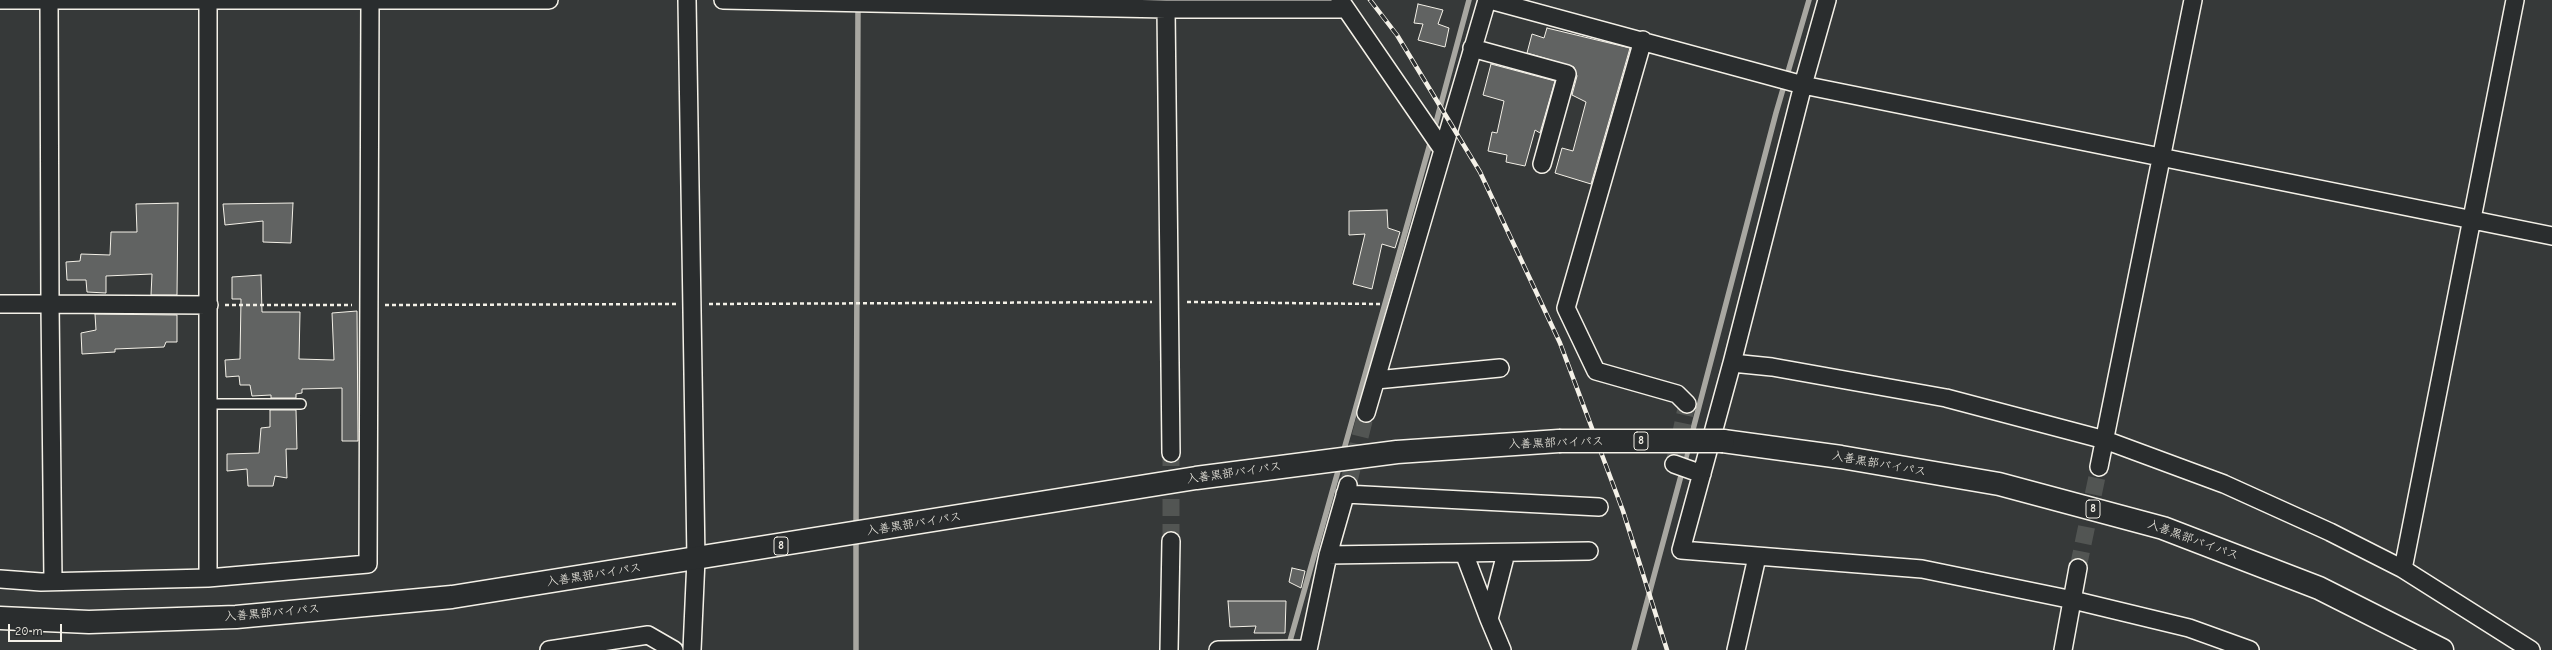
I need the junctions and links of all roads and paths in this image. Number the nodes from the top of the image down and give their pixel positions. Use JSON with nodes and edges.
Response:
{"nodes":[{"id":1,"x":0,"y":0,"type":"edge"},
{"id":2,"x":49,"y":0,"type":"edge"},
{"id":3,"x":208,"y":0,"type":"edge"},
{"id":4,"x":370,"y":0,"type":"edge"},
{"id":5,"x":549,"y":0,"type":"edge"},
{"id":6,"x":687,"y":0,"type":"edge"},
{"id":7,"x":723,"y":0,"type":"edge"},
{"id":8,"x":1486,"y":0,"type":"edge"},
{"id":9,"x":1490,"y":0,"type":"edge"},
{"id":10,"x":1827,"y":0,"type":"edge"},
{"id":11,"x":2193,"y":0,"type":"edge"},
{"id":12,"x":2516,"y":0,"type":"edge"},
{"id":13,"x":1343,"y":4,"type":"edge"},
{"id":14,"x":1166,"y":8,"type":"junction"},
{"id":15,"x":1643,"y":40,"type":"junction"},
{"id":16,"x":1472,"y":48,"type":"junction"},
{"id":17,"x":1803,"y":85,"type":"junction"},
{"id":18,"x":1443,"y":150,"type":"junction"},
{"id":19,"x":2162,"y":157,"type":"junction"},
{"id":20,"x":1542,"y":164,"type":"dead end"},
{"id":21,"x":2472,"y":221,"type":"junction"},
{"id":22,"x":2552,"y":236,"type":"edge"},
{"id":23,"x":1170,"y":302,"type":"junction"},
{"id":24,"x":0,"y":304,"type":"edge"},
{"id":25,"x":50,"y":304,"type":"junction"},
{"id":26,"x":209,"y":304,"type":"junction"},
{"id":27,"x":692,"y":304,"type":"junction"},
{"id":28,"x":1398,"y":304,"type":"junction"},
{"id":29,"x":371,"y":305,"type":"junction"},
{"id":30,"x":1732,"y":363,"type":"junction"},
{"id":31,"x":1500,"y":368,"type":"dead end"},
{"id":32,"x":1376,"y":380,"type":"junction"},
{"id":33,"x":209,"y":404,"type":"junction"},
{"id":34,"x":301,"y":404,"type":"dead end"},
{"id":35,"x":1687,"y":404,"type":"dead end"},
{"id":36,"x":1366,"y":413,"type":"tunnel mouth"},
{"id":37,"x":2105,"y":440,"type":"junction"},
{"id":38,"x":1171,"y":452,"type":"tunnel mouth"},
{"id":39,"x":1674,"y":464,"type":"dead end"},
{"id":40,"x":2099,"y":467,"type":"tunnel mouth"},
{"id":41,"x":1702,"y":474,"type":"junction"},
{"id":42,"x":1599,"y":507,"type":"dead end"},
{"id":43,"x":1171,"y":541,"type":"tunnel mouth"},
{"id":44,"x":1588,"y":551,"type":"dead end"},
{"id":45,"x":1464,"y":553,"type":"junction"},
{"id":46,"x":1506,"y":553,"type":"junction"},
{"id":47,"x":1328,"y":555,"type":"junction"},
{"id":48,"x":1756,"y":557,"type":"junction"},
{"id":49,"x":696,"y":559,"type":"junction"},
{"id":50,"x":2078,"y":568,"type":"tunnel mouth"},
{"id":51,"x":2404,"y":569,"type":"junction"},
{"id":52,"x":208,"y":578,"type":"junction"},
{"id":53,"x":0,"y":579,"type":"edge"},
{"id":54,"x":53,"y":581,"type":"junction"},
{"id":55,"x":2073,"y":600,"type":"junction"},
{"id":56,"x":0,"y":618,"type":"edge"},
{"id":57,"x":1489,"y":619,"type":"junction"},
{"id":58,"x":549,"y":650,"type":"edge"},
{"id":59,"x":674,"y":650,"type":"edge"},
{"id":60,"x":692,"y":650,"type":"edge"},
{"id":61,"x":1169,"y":650,"type":"edge"},
{"id":62,"x":1218,"y":650,"type":"edge"},
{"id":63,"x":1308,"y":650,"type":"edge"},
{"id":64,"x":1502,"y":650,"type":"edge"},
{"id":65,"x":1736,"y":650,"type":"edge"},
{"id":66,"x":2063,"y":650,"type":"edge"},
{"id":67,"x":2250,"y":650,"type":"edge"},
{"id":68,"x":2442,"y":650,"type":"edge"},
{"id":69,"x":2531,"y":650,"type":"edge"}],
"edges":[{"from":1,"to":2,"type":"street"},
{"from":2,"to":3,"type":"street"},
{"from":2,"to":25,"type":"street"},
{"from":3,"to":4,"type":"street"},
{"from":3,"to":26,"type":"street"},
{"from":4,"to":5,"type":"street"},
{"from":4,"to":29,"type":"street"},
{"from":6,"to":27,"type":"street"},
{"from":7,"to":14,"type":"street"},
{"from":8,"to":16,"type":"street"},
{"from":9,"to":15,"type":"street"},
{"from":10,"to":17,"type":"street"},
{"from":11,"to":19,"type":"street"},
{"from":12,"to":21,"type":"street"},
{"from":13,"to":14,"type":"street"},
{"from":13,"to":18,"type":"street"},
{"from":14,"to":23,"type":"street"},
{"from":15,"to":17,"type":"street"},
{"from":15,"to":35,"type":"street"},
{"from":16,"to":18,"type":"street"},
{"from":16,"to":20,"type":"street"},
{"from":17,"to":19,"type":"street"},
{"from":17,"to":30,"type":"street"},
{"from":18,"to":28,"type":"street"},
{"from":19,"to":21,"type":"street"},
{"from":19,"to":37,"type":"street"},
{"from":21,"to":22,"type":"street"},
{"from":21,"to":51,"type":"street"},
{"from":23,"to":27,"type":"path"},
{"from":23,"to":28,"type":"path"},
{"from":23,"to":38,"type":"street"},
{"from":24,"to":25,"type":"street"},
{"from":25,"to":26,"type":"street"},
{"from":25,"to":54,"type":"street"},
{"from":26,"to":29,"type":"path"},
{"from":26,"to":33,"type":"street"},
{"from":27,"to":29,"type":"path"},
{"from":27,"to":49,"type":"street"},
{"from":28,"to":32,"type":"street"},
{"from":29,"to":52,"type":"street"},
{"from":30,"to":37,"type":"street"},
{"from":30,"to":41,"type":"street"},
{"from":31,"to":32,"type":"street"},
{"from":32,"to":36,"type":"street"},
{"from":33,"to":34,"type":"lane"},
{"from":33,"to":52,"type":"street"},
{"from":37,"to":40,"type":"street"},
{"from":37,"to":51,"type":"street"},
{"from":39,"to":41,"type":"street"},
{"from":41,"to":48,"type":"street"},
{"from":42,"to":47,"type":"street"},
{"from":43,"to":61,"type":"street"},
{"from":44,"to":46,"type":"street"},
{"from":45,"to":46,"type":"street"},
{"from":45,"to":47,"type":"street"},
{"from":45,"to":57,"type":"street"},
{"from":46,"to":57,"type":"street"},
{"from":47,"to":63,"type":"street"},
{"from":48,"to":55,"type":"street"},
{"from":48,"to":65,"type":"street"},
{"from":49,"to":56,"type":"highway","name":"入善黒部バイパス","number":"8"},
{"from":49,"to":60,"type":"street"},
{"from":49,"to":68,"type":"highway","name":"入善黒部バイパス","number":"8","bridge":true},
{"from":50,"to":55,"type":"street"},
{"from":51,"to":69,"type":"street"},
{"from":52,"to":54,"type":"street"},
{"from":53,"to":54,"type":"street"},
{"from":55,"to":66,"type":"street"},
{"from":55,"to":67,"type":"street"},
{"from":57,"to":64,"type":"street"},
{"from":58,"to":59,"type":"street"},
{"from":62,"to":63,"type":"street"}]}
